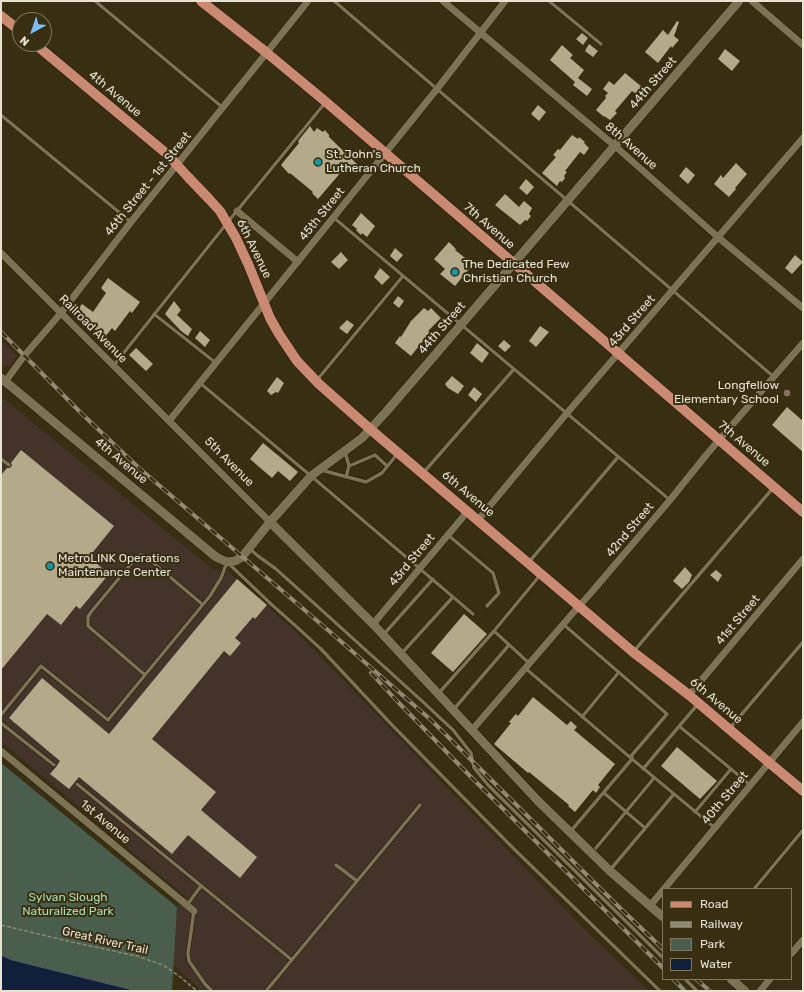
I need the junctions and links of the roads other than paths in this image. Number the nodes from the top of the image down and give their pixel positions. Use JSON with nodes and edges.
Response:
{"nodes":[{"id":1,"x":95,"y":1,"type":"edge"},
{"id":2,"x":201,"y":1,"type":"edge"},
{"id":3,"x":308,"y":1,"type":"edge"},
{"id":4,"x":334,"y":1,"type":"edge"},
{"id":5,"x":443,"y":1,"type":"edge"},
{"id":6,"x":505,"y":1,"type":"edge"},
{"id":7,"x":548,"y":1,"type":"edge"},
{"id":8,"x":739,"y":1,"type":"edge"},
{"id":9,"x":752,"y":1,"type":"edge"},
{"id":10,"x":1,"y":16,"type":"edge"},
{"id":11,"x":12,"y":25,"type":"edge"},
{"id":12,"x":480,"y":33,"type":"junction"},
{"id":13,"x":600,"y":44,"type":"dead end"},
{"id":14,"x":803,"y":45,"type":"edge"},
{"id":15,"x":45,"y":52,"type":"edge"},
{"id":16,"x":267,"y":53,"type":"junction"},
{"id":17,"x":438,"y":89,"type":"junction"},
{"id":18,"x":326,"y":102,"type":"junction"},
{"id":19,"x":223,"y":108,"type":"junction"},
{"id":20,"x":1,"y":115,"type":"edge"},
{"id":21,"x":803,"y":138,"type":"edge"},
{"id":22,"x":615,"y":146,"type":"junction"},
{"id":23,"x":384,"y":154,"type":"junction"},
{"id":24,"x":177,"y":165,"type":"junction"},
{"id":25,"x":568,"y":201,"type":"junction"},
{"id":26,"x":236,"y":211,"type":"junction"},
{"id":27,"x":333,"y":218,"type":"junction"},
{"id":28,"x":131,"y":222,"type":"junction"},
{"id":29,"x":227,"y":223,"type":"junction"},
{"id":30,"x":718,"y":238,"type":"junction"},
{"id":31,"x":1,"y":253,"type":"edge"},
{"id":32,"x":298,"y":262,"type":"junction"},
{"id":33,"x":513,"y":264,"type":"junction"},
{"id":34,"x":403,"y":276,"type":"junction"},
{"id":35,"x":673,"y":290,"type":"junction"},
{"id":36,"x":264,"y":303,"type":"junction"},
{"id":37,"x":803,"y":308,"type":"edge"},
{"id":38,"x":61,"y":312,"type":"junction"},
{"id":39,"x":154,"y":314,"type":"junction"},
{"id":40,"x":461,"y":324,"type":"junction"},
{"id":41,"x":803,"y":343,"type":"edge"},
{"id":42,"x":618,"y":354,"type":"junction"},
{"id":43,"x":216,"y":363,"type":"junction"},
{"id":44,"x":114,"y":365,"type":"junction"},
{"id":45,"x":514,"y":369,"type":"junction"},
{"id":46,"x":774,"y":377,"type":"junction"},
{"id":47,"x":3,"y":380,"type":"edge"},
{"id":48,"x":316,"y":381,"type":"junction"},
{"id":49,"x":200,"y":383,"type":"junction"},
{"id":50,"x":567,"y":413,"type":"junction"},
{"id":51,"x":169,"y":421,"type":"junction"},
{"id":52,"x":370,"y":429,"type":"junction"},
{"id":53,"x":719,"y":440,"type":"junction"},
{"id":54,"x":345,"y":451,"type":"junction"},
{"id":55,"x":399,"y":453,"type":"junction"},
{"id":56,"x":618,"y":457,"type":"junction"},
{"id":57,"x":1,"y":459,"type":"edge"},
{"id":58,"x":9,"y":465,"type":"dead end"},
{"id":59,"x":349,"y":466,"type":"junction"},
{"id":60,"x":388,"y":466,"type":"junction"},
{"id":61,"x":318,"y":470,"type":"junction"},
{"id":62,"x":373,"y":473,"type":"dead end"},
{"id":63,"x":424,"y":473,"type":"junction"},
{"id":64,"x":311,"y":476,"type":"junction"},
{"id":65,"x":346,"y":476,"type":"junction"},
{"id":66,"x":375,"y":477,"type":"junction"},
{"id":67,"x":774,"y":487,"type":"junction"},
{"id":68,"x":670,"y":500,"type":"junction"},
{"id":69,"x":468,"y":511,"type":"junction"},
{"id":70,"x":803,"y":512,"type":"edge"},
{"id":71,"x":478,"y":520,"type":"junction"},
{"id":72,"x":270,"y":522,"type":"junction"},
{"id":73,"x":448,"y":535,"type":"junction"},
{"id":74,"x":249,"y":548,"type":"junction"},
{"id":75,"x":803,"y":559,"type":"edge"},
{"id":76,"x":227,"y":562,"type":"junction"},
{"id":77,"x":528,"y":562,"type":"junction"},
{"id":78,"x":420,"y":568,"type":"junction"},
{"id":79,"x":542,"y":574,"type":"junction"},
{"id":80,"x":433,"y":579,"type":"junction"},
{"id":81,"x":454,"y":597,"type":"junction"},
{"id":82,"x":202,"y":604,"type":"junction"},
{"id":83,"x":487,"y":606,"type":"dead end"},
{"id":84,"x":580,"y":606,"type":"junction"},
{"id":85,"x":473,"y":614,"type":"dead end"},
{"id":86,"x":373,"y":624,"type":"junction"},
{"id":87,"x":563,"y":624,"type":"junction"},
{"id":88,"x":494,"y":632,"type":"junction"},
{"id":89,"x":383,"y":635,"type":"junction"},
{"id":90,"x":803,"y":642,"type":"edge"},
{"id":91,"x":509,"y":645,"type":"junction"},
{"id":92,"x":634,"y":652,"type":"junction"},
{"id":93,"x":401,"y":654,"type":"junction"},
{"id":94,"x":528,"y":666,"type":"junction"},
{"id":95,"x":620,"y":672,"type":"junction"},
{"id":96,"x":145,"y":674,"type":"junction"},
{"id":97,"x":438,"y":694,"type":"junction"},
{"id":98,"x":689,"y":695,"type":"junction"},
{"id":99,"x":699,"y":703,"type":"junction"},
{"id":100,"x":453,"y":710,"type":"junction"},
{"id":101,"x":1,"y":716,"type":"edge"},
{"id":102,"x":582,"y":717,"type":"junction"},
{"id":103,"x":803,"y":722,"type":"edge"},
{"id":104,"x":1,"y":723,"type":"edge"},
{"id":105,"x":679,"y":726,"type":"junction"},
{"id":106,"x":729,"y":729,"type":"junction"},
{"id":107,"x":472,"y":730,"type":"junction"},
{"id":108,"x":1,"y":751,"type":"edge"},
{"id":109,"x":632,"y":760,"type":"junction"},
{"id":110,"x":769,"y":762,"type":"junction"},
{"id":111,"x":54,"y":765,"type":"dead end"},
{"id":112,"x":643,"y":769,"type":"junction"},
{"id":113,"x":731,"y":770,"type":"junction"},
{"id":114,"x":654,"y":778,"type":"junction"},
{"id":115,"x":77,"y":784,"type":"dead end"},
{"id":116,"x":750,"y":785,"type":"junction"},
{"id":117,"x":803,"y":791,"type":"edge"},
{"id":118,"x":604,"y":793,"type":"junction"},
{"id":119,"x":674,"y":794,"type":"junction"},
{"id":120,"x":420,"y":805,"type":"dead end"},
{"id":121,"x":626,"y":811,"type":"junction"},
{"id":122,"x":695,"y":812,"type":"junction"},
{"id":123,"x":645,"y":828,"type":"junction"},
{"id":124,"x":715,"y":828,"type":"junction"},
{"id":125,"x":803,"y":830,"type":"edge"},
{"id":126,"x":570,"y":833,"type":"junction"},
{"id":127,"x":596,"y":848,"type":"dead end"},
{"id":128,"x":336,"y":865,"type":"dead end"},
{"id":129,"x":610,"y":871,"type":"junction"},
{"id":130,"x":357,"y":881,"type":"junction"},
{"id":131,"x":201,"y":886,"type":"junction"},
{"id":132,"x":664,"y":888,"type":"edge"},
{"id":133,"x":755,"y":888,"type":"edge"},
{"id":134,"x":662,"y":890,"type":"edge"},
{"id":135,"x":187,"y":905,"type":"junction"},
{"id":136,"x":650,"y":906,"type":"junction"},
{"id":137,"x":194,"y":911,"type":"joint"},
{"id":138,"x":662,"y":916,"type":"edge"},
{"id":139,"x":803,"y":940,"type":"edge"},
{"id":140,"x":792,"y":953,"type":"edge"},
{"id":141,"x":662,"y":957,"type":"edge"},
{"id":142,"x":292,"y":960,"type":"junction"},
{"id":143,"x":686,"y":980,"type":"edge"},
{"id":144,"x":732,"y":980,"type":"edge"},
{"id":145,"x":769,"y":980,"type":"edge"},
{"id":146,"x":212,"y":991,"type":"edge"},
{"id":147,"x":266,"y":991,"type":"edge"},
{"id":148,"x":660,"y":991,"type":"edge"},
{"id":149,"x":697,"y":991,"type":"edge"},
{"id":150,"x":745,"y":991,"type":"edge"},
{"id":151,"x":760,"y":991,"type":"edge"}],
"edges":[{"from":1,"to":19,"type":"lane"},
{"from":2,"to":16,"type":"main road"},
{"from":3,"to":16,"type":"street","name":"46th Street - 1st Street"},
{"from":4,"to":17,"type":"lane"},
{"from":5,"to":12,"type":"street","name":"8th Avenue"},
{"from":6,"to":12,"type":"street","name":"45th Street"},
{"from":7,"to":13,"type":"lane"},
{"from":8,"to":22,"type":"street","name":"44th Street"},
{"from":9,"to":14,"type":"street"},
{"from":10,"to":11,"type":"main road"},
{"from":12,"to":17,"type":"street","name":"45th Street"},
{"from":12,"to":22,"type":"street","name":"8th Avenue"},
{"from":15,"to":24,"type":"main road","name":"4th Avenue"},
{"from":16,"to":18,"type":"main road","name":"7th Avenue"},
{"from":16,"to":19,"type":"street","name":"46th Street - 1st Street"},
{"from":17,"to":23,"type":"street","name":"45th Street"},
{"from":17,"to":25,"type":"lane"},
{"from":18,"to":23,"type":"main road","name":"7th Avenue"},
{"from":18,"to":26,"type":"lane"},
{"from":19,"to":24,"type":"street","name":"46th Street - 1st Street"},
{"from":20,"to":28,"type":"lane"},
{"from":21,"to":30,"type":"street","name":"43rd Street"},
{"from":22,"to":25,"type":"street","name":"44th Street"},
{"from":22,"to":30,"type":"street","name":"8th Avenue"},
{"from":23,"to":27,"type":"street","name":"45th Street"},
{"from":23,"to":33,"type":"main road","name":"7th Avenue"},
{"from":24,"to":28,"type":"street","name":"46th Street - 1st Street"},
{"from":24,"to":29,"type":"main road","name":"6th Avenue"},
{"from":25,"to":33,"type":"street","name":"44th Street"},
{"from":25,"to":35,"type":"lane"},
{"from":26,"to":29,"type":"lane"},
{"from":26,"to":32,"type":"street","name":"6th Avenue"},
{"from":27,"to":32,"type":"street","name":"45th Street"},
{"from":27,"to":34,"type":"lane"},
{"from":28,"to":38,"type":"street","name":"46th Street - 1st Street"},
{"from":29,"to":36,"type":"main road","name":"6th Avenue"},
{"from":29,"to":39,"type":"lane"},
{"from":30,"to":35,"type":"street","name":"43rd Street"},
{"from":30,"to":37,"type":"street","name":"8th Avenue"},
{"from":31,"to":38,"type":"street","name":"Railroad Avenue"},
{"from":32,"to":36,"type":"street","name":"45th Street"},
{"from":33,"to":40,"type":"street","name":"44th Street"},
{"from":33,"to":42,"type":"main road","name":"7th Avenue"},
{"from":34,"to":40,"type":"lane"},
{"from":34,"to":48,"type":"lane"},
{"from":35,"to":42,"type":"street","name":"43rd Street"},
{"from":35,"to":46,"type":"lane"},
{"from":36,"to":43,"type":"street","name":"45th Street"},
{"from":36,"to":48,"type":"main road","name":"6th Avenue"},
{"from":38,"to":44,"type":"street","name":"Railroad Avenue"},
{"from":38,"to":47,"type":"street","name":"46th Street - 1st Street"},
{"from":39,"to":43,"type":"lane"},
{"from":39,"to":44,"type":"lane"},
{"from":40,"to":45,"type":"lane"},
{"from":40,"to":52,"type":"street","name":"44th Street"},
{"from":41,"to":46,"type":"street","name":"42nd Street"},
{"from":42,"to":50,"type":"street","name":"43rd Street"},
{"from":42,"to":53,"type":"main road","name":"7th Avenue"},
{"from":43,"to":49,"type":"street","name":"45th Street"},
{"from":44,"to":51,"type":"street","name":"Railroad Avenue"},
{"from":45,"to":50,"type":"lane"},
{"from":45,"to":63,"type":"lane"},
{"from":46,"to":53,"type":"street","name":"42nd Street"},
{"from":47,"to":76,"type":"street","name":"4th Avenue"},
{"from":48,"to":52,"type":"main road","name":"6th Avenue"},
{"from":49,"to":51,"type":"street","name":"45th Street"},
{"from":49,"to":64,"type":"lane"},
{"from":50,"to":56,"type":"lane"},
{"from":50,"to":71,"type":"street","name":"43rd Street"},
{"from":51,"to":72,"type":"street","name":"5th Avenue"},
{"from":52,"to":54,"type":"street","name":"44th Street"},
{"from":52,"to":55,"type":"main road","name":"6th Avenue"},
{"from":53,"to":67,"type":"main road","name":"7th Avenue"},
{"from":53,"to":68,"type":"street","name":"42nd Street"},
{"from":54,"to":59,"type":"lane"},
{"from":54,"to":61,"type":"street","name":"44th Street"},
{"from":55,"to":60,"type":"lane"},
{"from":55,"to":63,"type":"main road","name":"6th Avenue"},
{"from":56,"to":68,"type":"lane"},
{"from":56,"to":77,"type":"lane"},
{"from":57,"to":58,"type":"lane"},
{"from":59,"to":60,"type":"lane"},
{"from":59,"to":65,"type":"lane"},
{"from":60,"to":66,"type":"lane"},
{"from":61,"to":64,"type":"street","name":"44th Street"},
{"from":61,"to":65,"type":"lane"},
{"from":62,"to":66,"type":"lane"},
{"from":63,"to":69,"type":"main road","name":"6th Avenue"},
{"from":64,"to":72,"type":"street","name":"44th Street"},
{"from":64,"to":78,"type":"lane"},
{"from":65,"to":66,"type":"lane"},
{"from":67,"to":70,"type":"main road","name":"7th Avenue"},
{"from":67,"to":92,"type":"lane"},
{"from":68,"to":84,"type":"street","name":"42nd Street"},
{"from":69,"to":71,"type":"main road","name":"6th Avenue"},
{"from":69,"to":73,"type":"street","name":"43rd Street"},
{"from":71,"to":77,"type":"main road","name":"6th Avenue"},
{"from":72,"to":74,"type":"street","name":"44th Street"},
{"from":72,"to":86,"type":"street"},
{"from":73,"to":78,"type":"street","name":"43rd Street"},
{"from":73,"to":83,"type":"lane"},
{"from":74,"to":76,"type":"street","name":"44th Street"},
{"from":74,"to":141,"type":"lane"},
{"from":75,"to":98,"type":"street","name":"41st Street"},
{"from":76,"to":82,"type":"lane"},
{"from":76,"to":148,"type":"lane"},
{"from":77,"to":79,"type":"main road","name":"6th Avenue"},
{"from":78,"to":80,"type":"lane"},
{"from":78,"to":86,"type":"street","name":"43rd Street"},
{"from":79,"to":84,"type":"main road","name":"6th Avenue"},
{"from":79,"to":88,"type":"lane"},
{"from":80,"to":81,"type":"lane"},
{"from":80,"to":89,"type":"lane"},
{"from":81,"to":85,"type":"lane"},
{"from":81,"to":93,"type":"lane"},
{"from":82,"to":96,"type":"lane"},
{"from":82,"to":96,"type":"lane"},
{"from":84,"to":87,"type":"street","name":"42nd Street"},
{"from":84,"to":92,"type":"main road","name":"6th Avenue"},
{"from":86,"to":89,"type":"street"},
{"from":87,"to":94,"type":"street","name":"42nd Street"},
{"from":87,"to":95,"type":"lane"},
{"from":88,"to":91,"type":"lane"},
{"from":88,"to":97,"type":"lane"},
{"from":89,"to":93,"type":"street"},
{"from":90,"to":106,"type":"lane"},
{"from":91,"to":94,"type":"lane"},
{"from":91,"to":100,"type":"lane"},
{"from":92,"to":98,"type":"main road","name":"6th Avenue"},
{"from":93,"to":97,"type":"street"},
{"from":94,"to":102,"type":"lane"},
{"from":94,"to":107,"type":"street","name":"42nd Street"},
{"from":95,"to":102,"type":"lane"},
{"from":95,"to":109,"type":"lane"},
{"from":96,"to":101,"type":"lane"},
{"from":97,"to":100,"type":"street"},
{"from":98,"to":99,"type":"main road","name":"6th Avenue"},
{"from":99,"to":105,"type":"lane"},
{"from":99,"to":106,"type":"main road","name":"6th Avenue"},
{"from":100,"to":107,"type":"street"},
{"from":102,"to":109,"type":"lane"},
{"from":103,"to":110,"type":"street","name":"40th Street"},
{"from":104,"to":111,"type":"lane"},
{"from":105,"to":112,"type":"lane"},
{"from":105,"to":113,"type":"lane"},
{"from":106,"to":110,"type":"main road","name":"6th Avenue"},
{"from":107,"to":126,"type":"street"},
{"from":108,"to":135,"type":"street","name":"1st Avenue"},
{"from":109,"to":112,"type":"lane"},
{"from":109,"to":118,"type":"lane"},
{"from":110,"to":116,"type":"street","name":"40th Street"},
{"from":110,"to":117,"type":"main road","name":"6th Avenue"},
{"from":112,"to":114,"type":"lane"},
{"from":113,"to":116,"type":"lane"},
{"from":113,"to":122,"type":"lane"},
{"from":114,"to":119,"type":"lane"},
{"from":114,"to":121,"type":"lane"},
{"from":115,"to":131,"type":"lane"},
{"from":116,"to":124,"type":"street","name":"40th Street"},
{"from":118,"to":121,"type":"lane"},
{"from":118,"to":126,"type":"lane"},
{"from":119,"to":122,"type":"lane"},
{"from":119,"to":123,"type":"lane"},
{"from":120,"to":130,"type":"lane"},
{"from":121,"to":123,"type":"lane"},
{"from":121,"to":127,"type":"lane"},
{"from":122,"to":124,"type":"lane"},
{"from":123,"to":129,"type":"lane"},
{"from":124,"to":132,"type":"street","name":"40th Street"},
{"from":125,"to":133,"type":"lane"},
{"from":126,"to":129,"type":"street"},
{"from":128,"to":130,"type":"lane"},
{"from":129,"to":136,"type":"street"},
{"from":130,"to":142,"type":"lane"},
{"from":131,"to":135,"type":"lane"},
{"from":131,"to":142,"type":"lane"},
{"from":134,"to":136,"type":"street","name":"40th Street"},
{"from":135,"to":137,"type":"street","name":"1st Avenue"},
{"from":136,"to":138,"type":"street"},
{"from":137,"to":146,"type":"lane"},
{"from":139,"to":140,"type":"street"},
{"from":142,"to":147,"type":"lane"},
{"from":143,"to":149,"type":"lane"},
{"from":144,"to":150,"type":"street"},
{"from":145,"to":151,"type":"street"}]}
